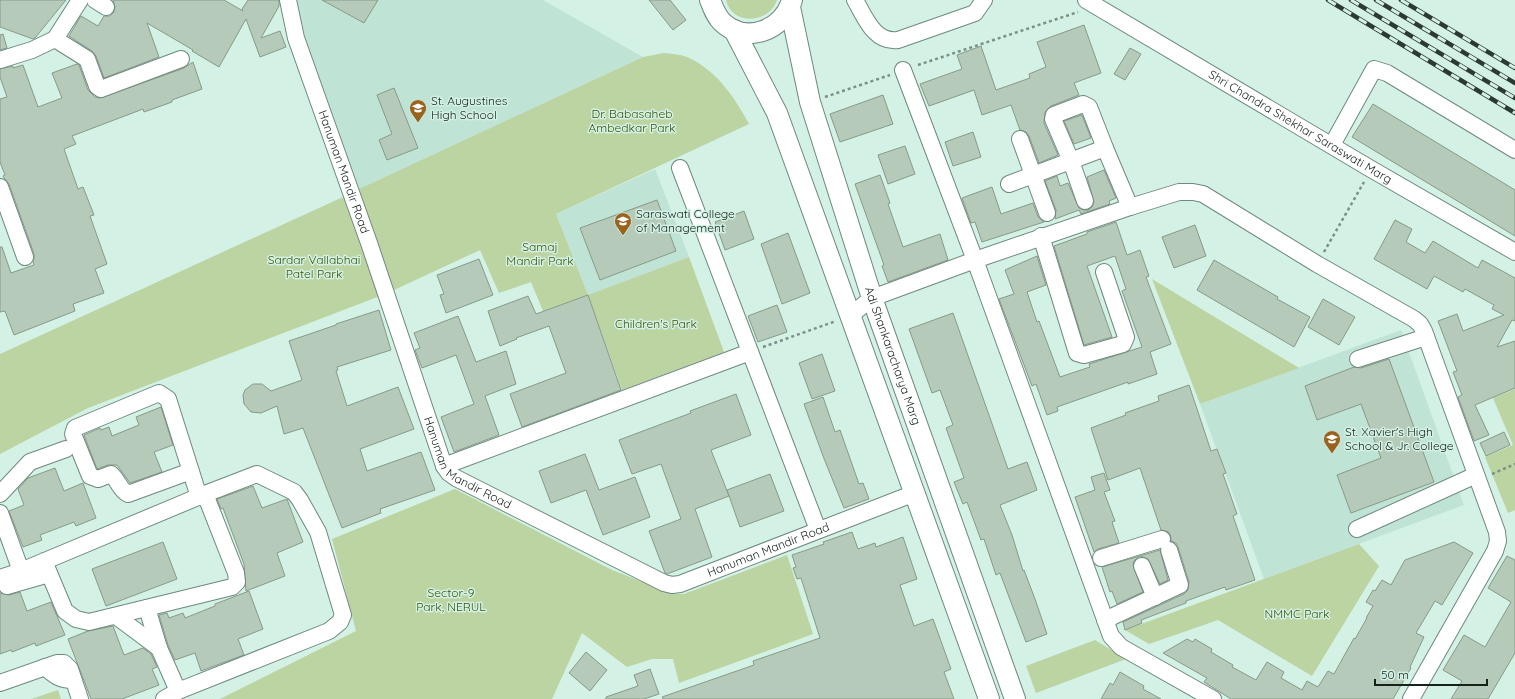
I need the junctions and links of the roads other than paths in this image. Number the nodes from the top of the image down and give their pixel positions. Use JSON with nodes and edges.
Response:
{"nodes":[{"id":1,"x":80,"y":0,"type":"edge"},
{"id":2,"x":288,"y":0,"type":"edge"},
{"id":3,"x":710,"y":0,"type":"edge"},
{"id":4,"x":855,"y":0,"type":"edge"},
{"id":5,"x":984,"y":0,"type":"edge"},
{"id":6,"x":1091,"y":3,"type":"edge"},
{"id":7,"x":791,"y":4,"type":"edge"},
{"id":8,"x":734,"y":30,"type":"junction"},
{"id":9,"x":56,"y":39,"type":"junction"},
{"id":10,"x":181,"y":59,"type":"dead end"},
{"id":11,"x":0,"y":60,"type":"edge"},
{"id":12,"x":903,"y":70,"type":"road end"},
{"id":13,"x":1020,"y":139,"type":"dead end"},
{"id":14,"x":1332,"y":145,"type":"junction"},
{"id":15,"x":1105,"y":148,"type":"junction"},
{"id":16,"x":1515,"y":150,"type":"edge"},
{"id":17,"x":1071,"y":161,"type":"junction"},
{"id":18,"x":680,"y":168,"type":"dead end"},
{"id":19,"x":1033,"y":175,"type":"junction"},
{"id":20,"x":1009,"y":184,"type":"dead end"},
{"id":21,"x":0,"y":187,"type":"edge"},
{"id":22,"x":1085,"y":201,"type":"dead end"},
{"id":23,"x":1130,"y":207,"type":"junction"},
{"id":24,"x":1047,"y":213,"type":"dead end"},
{"id":25,"x":1041,"y":236,"type":"junction"},
{"id":26,"x":1515,"y":252,"type":"edge"},
{"id":27,"x":25,"y":257,"type":"dead end"},
{"id":28,"x":975,"y":260,"type":"junction"},
{"id":29,"x":1104,"y":272,"type":"dead end"},
{"id":30,"x":872,"y":298,"type":"junction"},
{"id":31,"x":851,"y":315,"type":"junction"},
{"id":32,"x":1426,"y":337,"type":"junction"},
{"id":33,"x":750,"y":352,"type":"junction"},
{"id":34,"x":1358,"y":359,"type":"dead end"},
{"id":35,"x":66,"y":449,"type":"dead end"},
{"id":36,"x":444,"y":466,"type":"junction"},
{"id":37,"x":191,"y":471,"type":"junction"},
{"id":38,"x":1477,"y":478,"type":"junction"},
{"id":39,"x":915,"y":493,"type":"junction"},
{"id":40,"x":0,"y":494,"type":"edge"},
{"id":41,"x":202,"y":495,"type":"junction"},
{"id":42,"x":0,"y":513,"type":"edge"},
{"id":43,"x":0,"y":528,"type":"edge"},
{"id":44,"x":1357,"y":529,"type":"dead end"},
{"id":45,"x":818,"y":530,"type":"junction"},
{"id":46,"x":0,"y":535,"type":"edge"},
{"id":47,"x":1101,"y":558,"type":"dead end"},
{"id":48,"x":1142,"y":566,"type":"dead end"},
{"id":49,"x":47,"y":568,"type":"junction"},
{"id":50,"x":21,"y":571,"type":"junction"},
{"id":51,"x":0,"y":578,"type":"edge"},
{"id":52,"x":0,"y":589,"type":"edge"},
{"id":53,"x":1155,"y":597,"type":"junction"},
{"id":54,"x":147,"y":608,"type":"junction"},
{"id":55,"x":116,"y":616,"type":"junction"},
{"id":56,"x":1105,"y":620,"type":"junction"},
{"id":57,"x":159,"y":648,"type":"junction"},
{"id":58,"x":0,"y":683,"type":"edge"},
{"id":59,"x":171,"y":695,"type":"edge"},
{"id":60,"x":986,"y":696,"type":"edge"},
{"id":61,"x":80,"y":699,"type":"edge"},
{"id":62,"x":1014,"y":699,"type":"edge"},
{"id":63,"x":1211,"y":699,"type":"edge"},
{"id":64,"x":1411,"y":699,"type":"edge"}],
"edges":[{"from":1,"to":9,"type":"street"},
{"from":2,"to":36,"type":"street","name":"Hanuman Mandir Road"},
{"from":3,"to":8,"type":"main road"},
{"from":4,"to":5,"type":"street"},
{"from":6,"to":14,"type":"street","name":"Shri Chandra Shekhar Saraswati Marg"},
{"from":7,"to":8,"type":"main road"},
{"from":7,"to":30,"type":"main road","name":"Adi Shankaracharya Marg"},
{"from":8,"to":31,"type":"main road","name":"Adi Shankaracharya Marg"},
{"from":9,"to":10,"type":"street"},
{"from":9,"to":11,"type":"street"},
{"from":12,"to":28,"type":"street"},
{"from":13,"to":19,"type":"street"},
{"from":14,"to":16,"type":"street"},
{"from":14,"to":26,"type":"street","name":"Shri Chandra Shekhar Saraswati Marg"},
{"from":15,"to":17,"type":"street"},
{"from":15,"to":17,"type":"street"},
{"from":15,"to":23,"type":"street"},
{"from":17,"to":19,"type":"street"},
{"from":17,"to":22,"type":"street"},
{"from":18,"to":33,"type":"street"},
{"from":19,"to":20,"type":"street"},
{"from":19,"to":24,"type":"street"},
{"from":21,"to":27,"type":"street"},
{"from":23,"to":25,"type":"street"},
{"from":23,"to":32,"type":"street"},
{"from":25,"to":28,"type":"street"},
{"from":25,"to":29,"type":"street"},
{"from":28,"to":30,"type":"street"},
{"from":28,"to":56,"type":"street"},
{"from":30,"to":31,"type":"street"},
{"from":30,"to":62,"type":"main road","name":"Adi Shankaracharya Marg"},
{"from":31,"to":39,"type":"main road","name":"Adi Shankaracharya Marg"},
{"from":32,"to":34,"type":"street"},
{"from":32,"to":38,"type":"street"},
{"from":33,"to":36,"type":"street"},
{"from":33,"to":45,"type":"street"},
{"from":35,"to":40,"type":"street"},
{"from":36,"to":45,"type":"street","name":"Hanuman Mandir Road"},
{"from":37,"to":37,"type":"street"},
{"from":37,"to":41,"type":"street"},
{"from":38,"to":44,"type":"street"},
{"from":38,"to":64,"type":"street"},
{"from":39,"to":45,"type":"street","name":"Hanuman Mandir Road"},
{"from":39,"to":60,"type":"main road","name":"Adi Shankaracharya Marg"},
{"from":41,"to":49,"type":"street"},
{"from":41,"to":54,"type":"street"},
{"from":41,"to":59,"type":"street"},
{"from":42,"to":50,"type":"street"},
{"from":43,"to":46,"type":"street"},
{"from":47,"to":53,"type":"street"},
{"from":48,"to":53,"type":"street"},
{"from":49,"to":50,"type":"street"},
{"from":49,"to":52,"type":"street"},
{"from":49,"to":55,"type":"street"},
{"from":50,"to":51,"type":"street"},
{"from":53,"to":56,"type":"street"},
{"from":54,"to":55,"type":"street"},
{"from":54,"to":57,"type":"street"},
{"from":55,"to":57,"type":"street"},
{"from":56,"to":63,"type":"street"},
{"from":57,"to":59,"type":"street"},
{"from":58,"to":61,"type":"street"}]}
